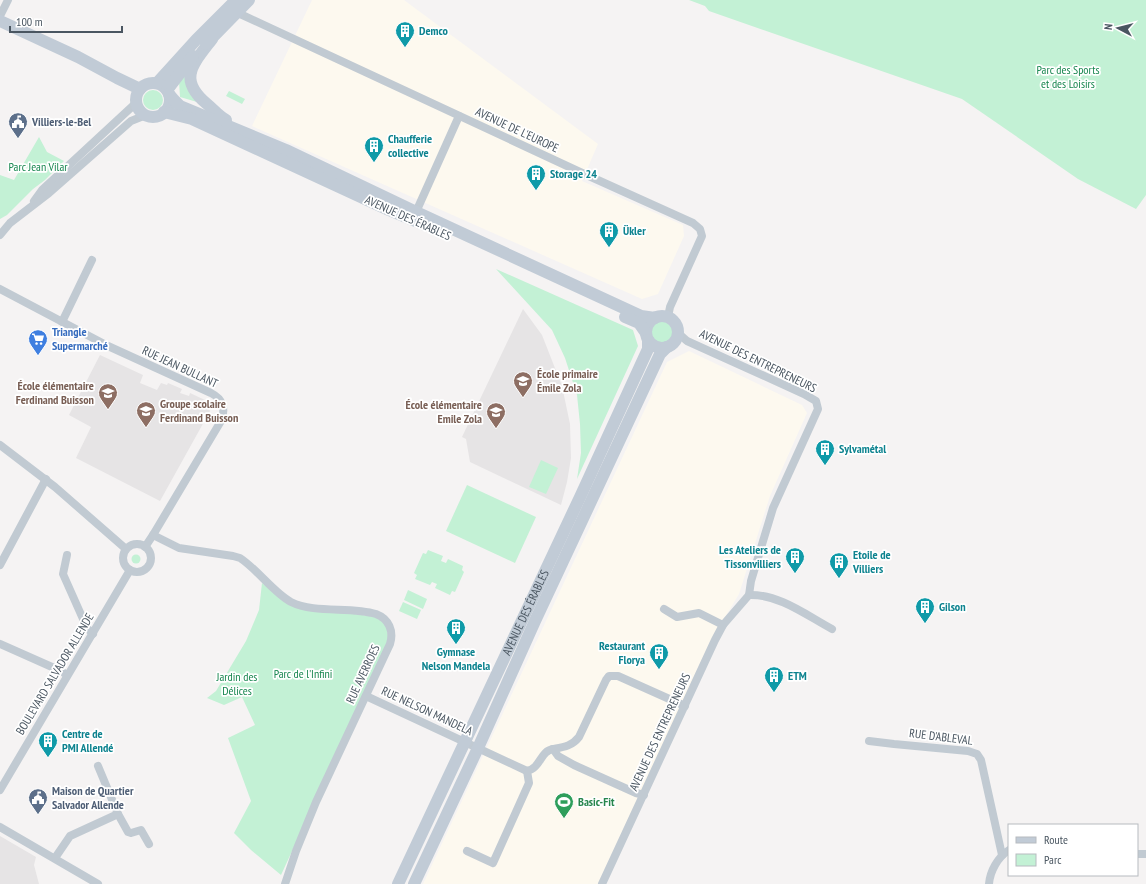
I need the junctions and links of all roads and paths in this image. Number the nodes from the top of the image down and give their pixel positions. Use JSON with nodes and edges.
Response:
{"nodes":[{"id":1,"x":8,"y":0,"type":"edge"},
{"id":2,"x":236,"y":0,"type":"edge"},
{"id":3,"x":249,"y":0,"type":"edge"},
{"id":4,"x":238,"y":13,"type":"junction"},
{"id":5,"x":0,"y":16,"type":"edge"},
{"id":6,"x":0,"y":21,"type":"edge"},
{"id":7,"x":212,"y":39,"type":"junction"},
{"id":8,"x":140,"y":89,"type":"junction"},
{"id":9,"x":164,"y":89,"type":"junction"},
{"id":10,"x":136,"y":103,"type":"junction"},
{"id":11,"x":164,"y":112,"type":"junction"},
{"id":12,"x":146,"y":115,"type":"junction"},
{"id":13,"x":459,"y":116,"type":"junction"},
{"id":14,"x":286,"y":150,"type":"junction"},
{"id":15,"x":30,"y":206,"type":"junction"},
{"id":16,"x":416,"y":212,"type":"junction"},
{"id":17,"x":10,"y":222,"type":"junction"},
{"id":18,"x":0,"y":228,"type":"edge"},
{"id":19,"x":0,"y":235,"type":"edge"},
{"id":20,"x":92,"y":260,"type":"dead end"},
{"id":21,"x":0,"y":289,"type":"edge"},
{"id":22,"x":668,"y":317,"type":"junction"},
{"id":23,"x":655,"y":318,"type":"junction"},
{"id":24,"x":62,"y":322,"type":"junction"},
{"id":25,"x":678,"y":333,"type":"junction"},
{"id":26,"x":647,"y":336,"type":"junction"},
{"id":27,"x":667,"y":347,"type":"junction"},
{"id":28,"x":0,"y":445,"type":"edge"},
{"id":29,"x":46,"y":479,"type":"junction"},
{"id":30,"x":153,"y":536,"type":"junction"},
{"id":31,"x":145,"y":547,"type":"junction"},
{"id":32,"x":126,"y":549,"type":"junction"},
{"id":33,"x":67,"y":555,"type":"dead end"},
{"id":34,"x":0,"y":565,"type":"edge"},
{"id":35,"x":130,"y":570,"type":"junction"},
{"id":36,"x":749,"y":595,"type":"junction"},
{"id":37,"x":664,"y":609,"type":"dead end"},
{"id":38,"x":723,"y":625,"type":"junction"},
{"id":39,"x":832,"y":629,"type":"dead end"},
{"id":40,"x":93,"y":634,"type":"junction"},
{"id":41,"x":0,"y":644,"type":"edge"},
{"id":42,"x":67,"y":676,"type":"junction"},
{"id":43,"x":366,"y":696,"type":"junction"},
{"id":44,"x":685,"y":706,"type":"junction"},
{"id":45,"x":869,"y":741,"type":"dead end"},
{"id":46,"x":465,"y":742,"type":"junction"},
{"id":47,"x":478,"y":748,"type":"junction"},
{"id":48,"x":553,"y":749,"type":"junction"},
{"id":49,"x":98,"y":766,"type":"dead end"},
{"id":50,"x":527,"y":771,"type":"junction"},
{"id":51,"x":0,"y":790,"type":"edge"},
{"id":52,"x":644,"y":795,"type":"junction"},
{"id":53,"x":118,"y":814,"type":"junction"},
{"id":54,"x":0,"y":827,"type":"edge"},
{"id":55,"x":149,"y":844,"type":"dead end"},
{"id":56,"x":467,"y":851,"type":"dead end"},
{"id":57,"x":1005,"y":852,"type":"edge"},
{"id":58,"x":55,"y":858,"type":"junction"},
{"id":59,"x":98,"y":884,"type":"edge"},
{"id":60,"x":285,"y":884,"type":"edge"},
{"id":61,"x":398,"y":884,"type":"edge"},
{"id":62,"x":414,"y":884,"type":"edge"},
{"id":63,"x":602,"y":884,"type":"edge"},
{"id":64,"x":990,"y":884,"type":"edge"}],
"edges":[{"from":1,"to":5,"type":"street"},
{"from":2,"to":9,"type":"main road"},
{"from":3,"to":4,"type":"main road"},
{"from":4,"to":7,"type":"main road"},
{"from":4,"to":13,"type":"street","name":"AVENUE DE L'EUROPE"},
{"from":6,"to":8,"type":"main road"},
{"from":7,"to":9,"type":"main road"},
{"from":7,"to":14,"type":"main road","name":"AVENUE DES ÉRABLES"},
{"from":8,"to":9,"type":"main road"},
{"from":8,"to":10,"type":"main road"},
{"from":9,"to":11,"type":"main road"},
{"from":9,"to":14,"type":"main road","name":"AVENUE DES ÉRABLES"},
{"from":10,"to":12,"type":"main road"},
{"from":10,"to":15,"type":"street"},
{"from":11,"to":12,"type":"main road"},
{"from":11,"to":26,"type":"main road","name":"AVENUE DES ÉRABLES"},
{"from":12,"to":15,"type":"street"},
{"from":13,"to":16,"type":"street"},
{"from":13,"to":22,"type":"street","name":"AVENUE DE L'EUROPE"},
{"from":14,"to":16,"type":"main road","name":"AVENUE DES ÉRABLES"},
{"from":15,"to":17,"type":"street"},
{"from":16,"to":23,"type":"main road","name":"AVENUE DES ÉRABLES"},
{"from":17,"to":18,"type":"street"},
{"from":17,"to":19,"type":"street"},
{"from":20,"to":24,"type":"street"},
{"from":21,"to":24,"type":"street","name":"RUE JEAN BULLANT"},
{"from":22,"to":23,"type":"main road"},
{"from":22,"to":25,"type":"main road"},
{"from":23,"to":26,"type":"main road"},
{"from":24,"to":30,"type":"street","name":"RUE JEAN BULLANT"},
{"from":25,"to":27,"type":"main road"},
{"from":25,"to":36,"type":"street","name":"AVENUE DES ENTREPRENEURS"},
{"from":26,"to":27,"type":"main road"},
{"from":26,"to":46,"type":"main road","name":"AVENUE DES ÉRABLES"},
{"from":27,"to":47,"type":"main road","name":"AVENUE DES ÉRABLES"},
{"from":28,"to":29,"type":"street"},
{"from":29,"to":32,"type":"street"},
{"from":29,"to":34,"type":"street"},
{"from":30,"to":31,"type":"street","name":"RUE JEAN BULLANT"},
{"from":30,"to":43,"type":"street","name":"RUE AVERROES"},
{"from":31,"to":32,"type":"street"},
{"from":31,"to":35,"type":"street"},
{"from":32,"to":35,"type":"street"},
{"from":33,"to":40,"type":"street"},
{"from":35,"to":40,"type":"street","name":"BOULEVARD SALVADOR ALLENDE"},
{"from":36,"to":38,"type":"street","name":"AVENUE DES ENTREPRENEURS"},
{"from":36,"to":39,"type":"street"},
{"from":37,"to":38,"type":"street"},
{"from":38,"to":44,"type":"street","name":"AVENUE DES ENTREPRENEURS"},
{"from":40,"to":42,"type":"street","name":"BOULEVARD SALVADOR ALLENDE"},
{"from":41,"to":42,"type":"street"},
{"from":42,"to":51,"type":"street","name":"BOULEVARD SALVADOR ALLENDE"},
{"from":43,"to":46,"type":"street","name":"RUE NELSON MANDELA"},
{"from":43,"to":60,"type":"street","name":"RUE AVERROES"},
{"from":44,"to":48,"type":"street"},
{"from":44,"to":52,"type":"street","name":"AVENUE DES ENTREPRENEURS"},
{"from":45,"to":57,"type":"street","name":"RUE D'ABLEVAL"},
{"from":46,"to":47,"type":"street","name":"RUE NELSON MANDELA"},
{"from":46,"to":61,"type":"main road","name":"AVENUE DES ÉRABLES"},
{"from":47,"to":50,"type":"street","name":"RUE NELSON MANDELA"},
{"from":47,"to":62,"type":"main road","name":"AVENUE DES ÉRABLES"},
{"from":48,"to":50,"type":"street"},
{"from":48,"to":52,"type":"street"},
{"from":49,"to":53,"type":"street"},
{"from":50,"to":56,"type":"street"},
{"from":52,"to":63,"type":"street","name":"AVENUE DES ENTREPRENEURS"},
{"from":53,"to":55,"type":"street"},
{"from":53,"to":58,"type":"street"},
{"from":54,"to":58,"type":"street"},
{"from":57,"to":64,"type":"street"},
{"from":58,"to":59,"type":"street"}]}
